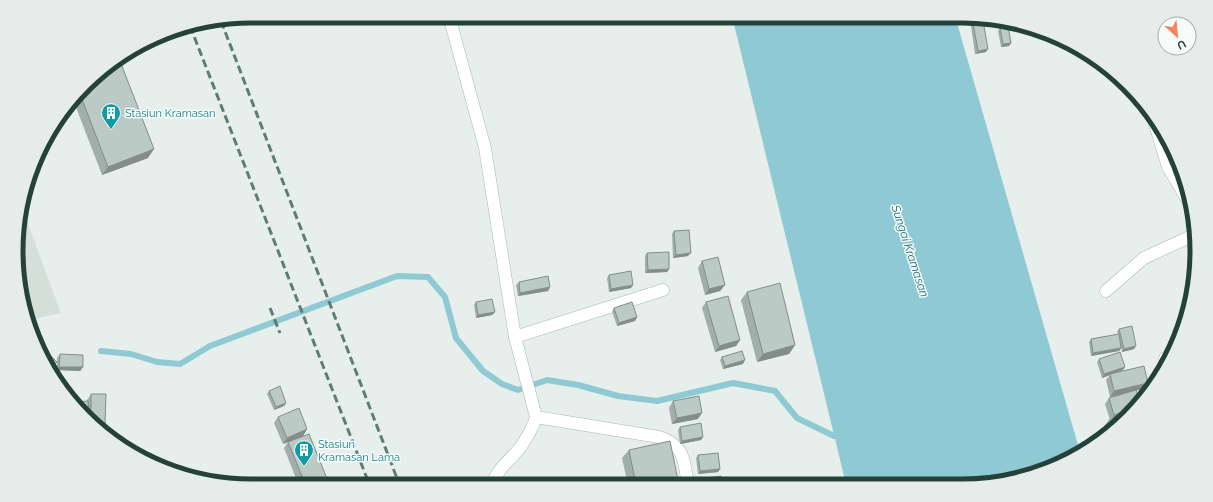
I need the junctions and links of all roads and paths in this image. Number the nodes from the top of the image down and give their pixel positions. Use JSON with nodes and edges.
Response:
{"nodes":[{"id":1,"x":451,"y":23,"type":"edge"},
{"id":2,"x":1159,"y":137,"type":"edge"},
{"id":3,"x":1181,"y":189,"type":"edge"},
{"id":4,"x":1190,"y":237,"type":"edge"},
{"id":5,"x":663,"y":290,"type":"dead end"},
{"id":6,"x":1106,"y":291,"type":"dead end"},
{"id":7,"x":515,"y":337,"type":"junction"},
{"id":8,"x":536,"y":418,"type":"junction"},
{"id":9,"x":496,"y":479,"type":"edge"},
{"id":10,"x":687,"y":479,"type":"edge"}],
"edges":[{"from":1,"to":7,"type":"street"},
{"from":2,"to":3,"type":"street"},
{"from":4,"to":6,"type":"street"},
{"from":5,"to":7,"type":"street"},
{"from":7,"to":8,"type":"street"},
{"from":8,"to":9,"type":"street"},
{"from":8,"to":10,"type":"street"}]}
